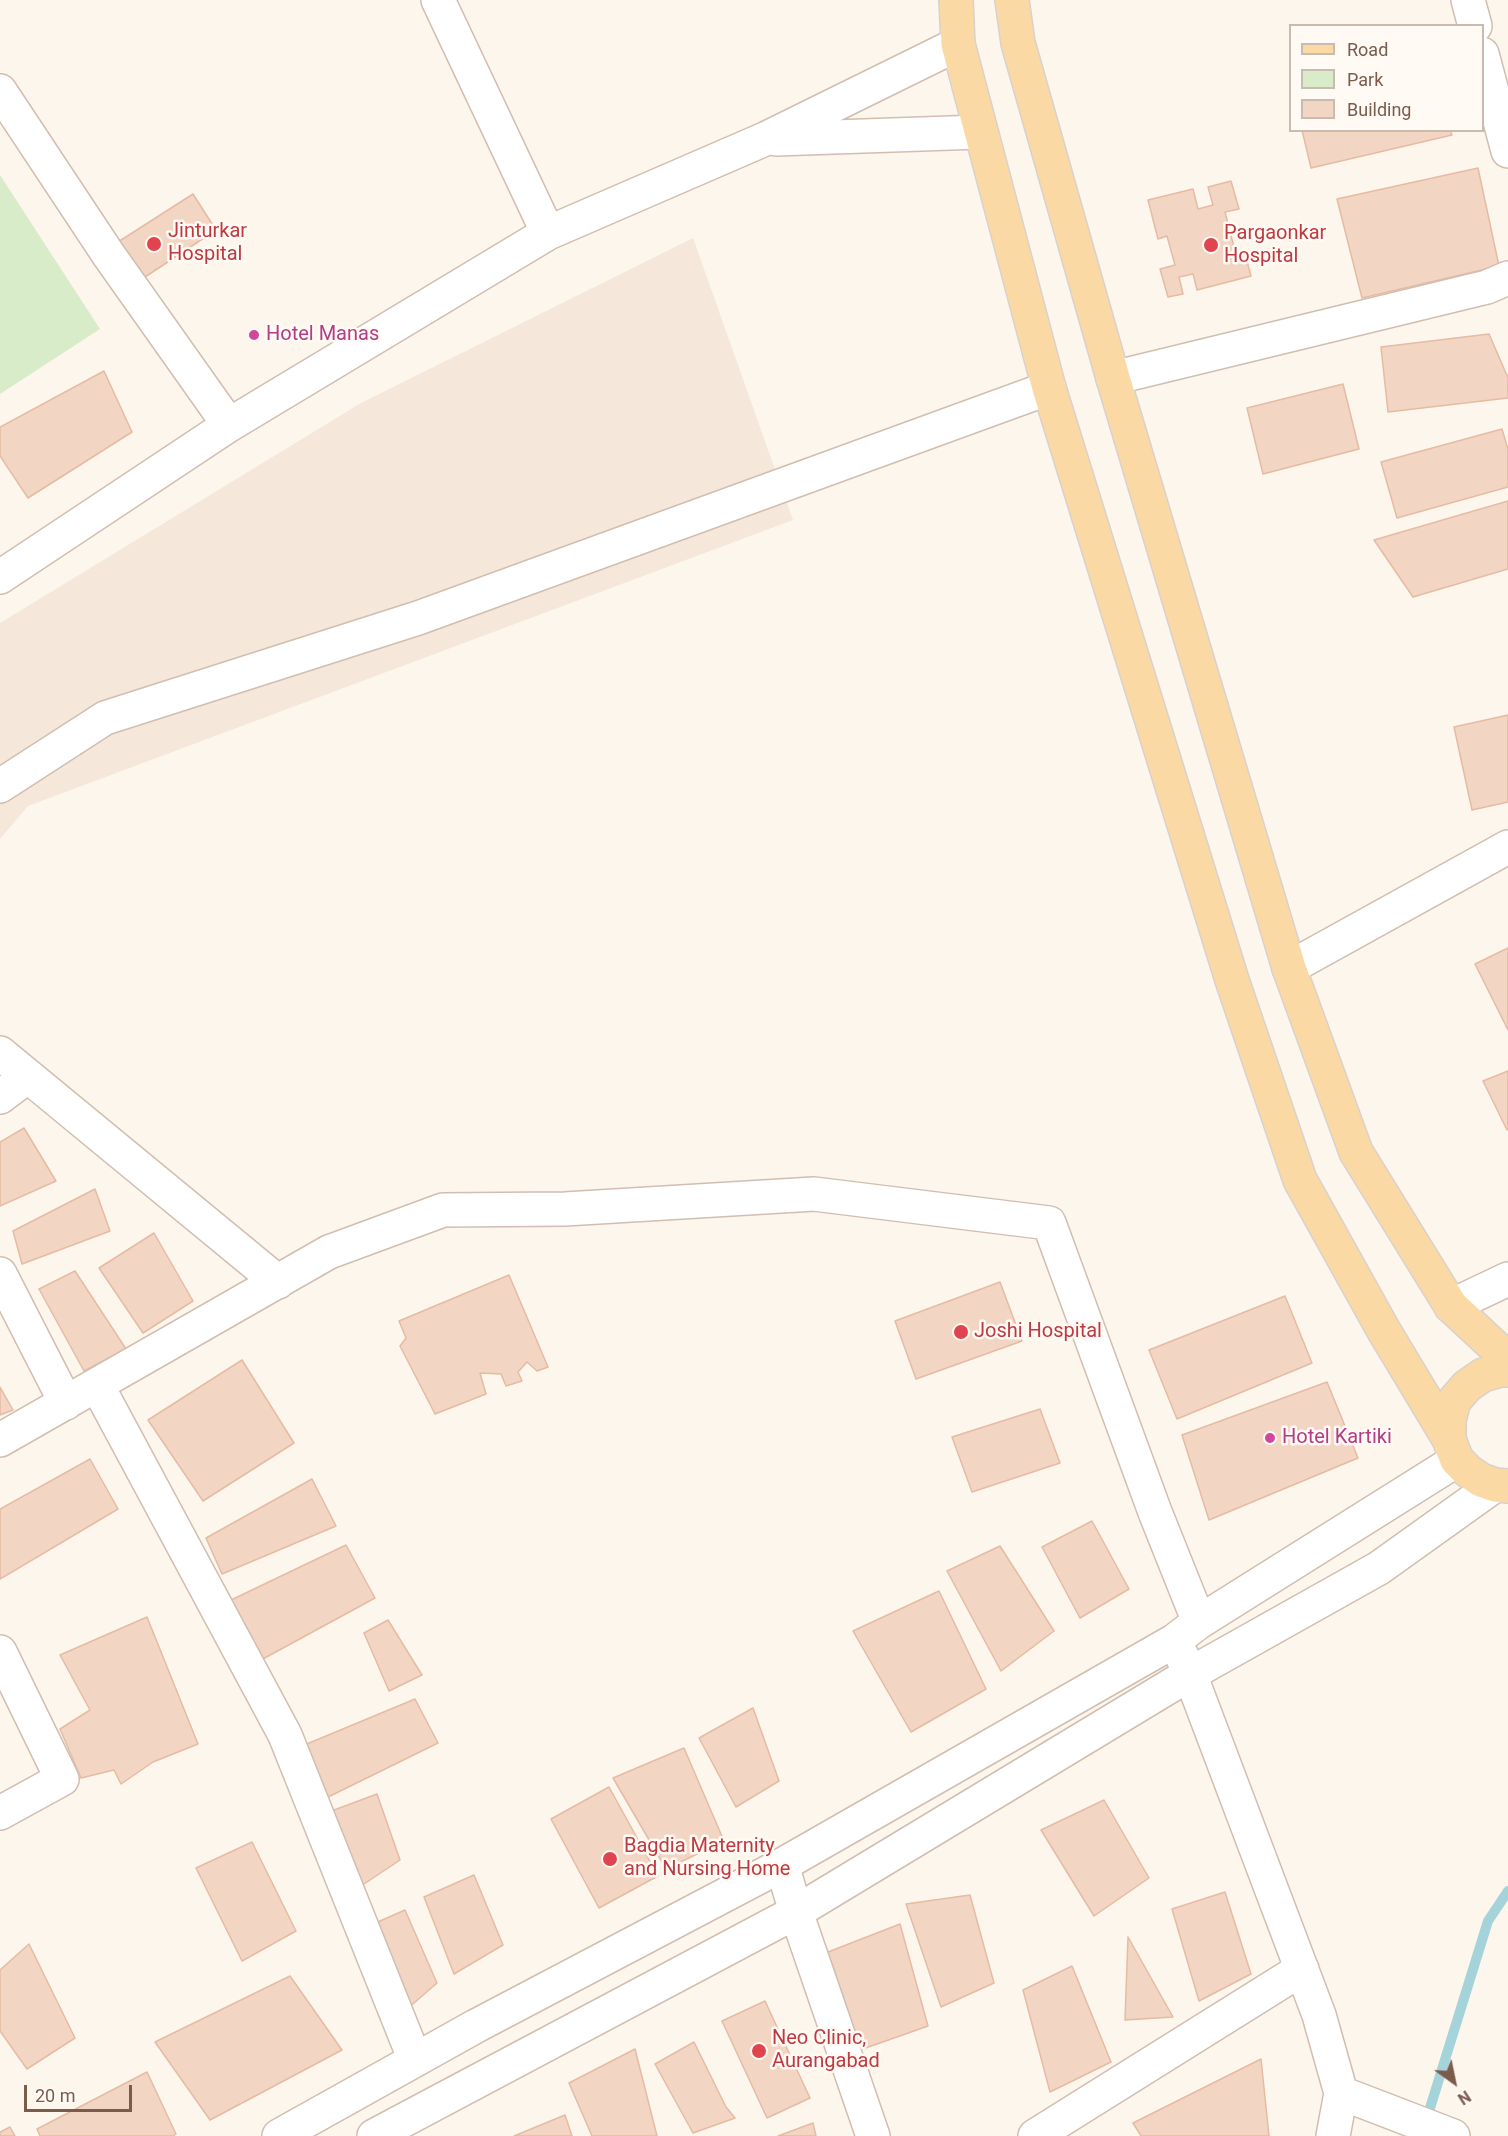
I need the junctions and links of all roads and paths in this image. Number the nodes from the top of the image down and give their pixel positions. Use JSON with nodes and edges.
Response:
{"nodes":[{"id":1,"x":438,"y":0,"type":"edge"},
{"id":2,"x":956,"y":0,"type":"edge"},
{"id":3,"x":1012,"y":0,"type":"edge"},
{"id":4,"x":1468,"y":0,"type":"edge"},
{"id":5,"x":1474,"y":24,"type":"edge"},
{"id":6,"x":958,"y":44,"type":"junction"},
{"id":7,"x":1484,"y":62,"type":"edge"},
{"id":8,"x":0,"y":91,"type":"edge"},
{"id":9,"x":980,"y":132,"type":"junction"},
{"id":10,"x":765,"y":139,"type":"junction"},
{"id":11,"x":1508,"y":152,"type":"edge"},
{"id":12,"x":548,"y":233,"type":"junction"},
{"id":13,"x":1508,"y":278,"type":"edge"},
{"id":14,"x":1113,"y":378,"type":"junction"},
{"id":15,"x":1048,"y":388,"type":"junction"},
{"id":16,"x":229,"y":425,"type":"junction"},
{"id":17,"x":0,"y":577,"type":"edge"},
{"id":18,"x":0,"y":786,"type":"edge"},
{"id":19,"x":1508,"y":847,"type":"edge"},
{"id":20,"x":1288,"y":968,"type":"junction"},
{"id":21,"x":0,"y":1053,"type":"edge"},
{"id":22,"x":28,"y":1076,"type":"junction"},
{"id":23,"x":0,"y":1097,"type":"edge"},
{"id":24,"x":0,"y":1274,"type":"edge"},
{"id":25,"x":1508,"y":1279,"type":"edge"},
{"id":26,"x":278,"y":1282,"type":"junction"},
{"id":27,"x":1451,"y":1306,"type":"junction"},
{"id":28,"x":1508,"y":1359,"type":"edge"},
{"id":29,"x":1508,"y":1370,"type":"edge"},
{"id":30,"x":97,"y":1385,"type":"junction"},
{"id":31,"x":66,"y":1403,"type":"junction"},
{"id":32,"x":0,"y":1440,"type":"edge"},
{"id":33,"x":1453,"y":1449,"type":"junction"},
{"id":34,"x":1502,"y":1485,"type":"edge"},
{"id":35,"x":1187,"y":1631,"type":"junction"},
{"id":36,"x":0,"y":1652,"type":"edge"},
{"id":37,"x":1190,"y":1674,"type":"junction"},
{"id":38,"x":0,"y":1813,"type":"edge"},
{"id":39,"x":782,"y":1865,"type":"junction"},
{"id":40,"x":796,"y":1912,"type":"junction"},
{"id":41,"x":1302,"y":1970,"type":"junction"},
{"id":42,"x":416,"y":2060,"type":"junction"},
{"id":43,"x":1341,"y":2093,"type":"junction"},
{"id":44,"x":386,"y":2133,"type":"edge"},
{"id":45,"x":279,"y":2136,"type":"edge"},
{"id":46,"x":873,"y":2136,"type":"edge"},
{"id":47,"x":1035,"y":2136,"type":"edge"},
{"id":48,"x":1333,"y":2136,"type":"edge"},
{"id":49,"x":1453,"y":2136,"type":"edge"}],
"edges":[{"from":1,"to":12,"type":"street"},
{"from":2,"to":6,"type":"main road"},
{"from":3,"to":14,"type":"main road"},
{"from":4,"to":5,"type":"street"},
{"from":6,"to":9,"type":"main road"},
{"from":6,"to":10,"type":"street"},
{"from":7,"to":11,"type":"street"},
{"from":8,"to":16,"type":"street"},
{"from":9,"to":10,"type":"street"},
{"from":9,"to":15,"type":"main road"},
{"from":10,"to":12,"type":"street"},
{"from":12,"to":16,"type":"street"},
{"from":13,"to":14,"type":"street"},
{"from":14,"to":20,"type":"main road"},
{"from":15,"to":18,"type":"street"},
{"from":15,"to":33,"type":"main road"},
{"from":16,"to":17,"type":"street"},
{"from":19,"to":20,"type":"street"},
{"from":20,"to":27,"type":"main road"},
{"from":21,"to":22,"type":"street"},
{"from":22,"to":23,"type":"street"},
{"from":22,"to":26,"type":"street"},
{"from":24,"to":31,"type":"street"},
{"from":25,"to":27,"type":"street"},
{"from":26,"to":30,"type":"street"},
{"from":26,"to":35,"type":"street"},
{"from":27,"to":28,"type":"main road"},
{"from":29,"to":33,"type":"main road"},
{"from":30,"to":31,"type":"street"},
{"from":30,"to":42,"type":"street"},
{"from":31,"to":32,"type":"street"},
{"from":33,"to":34,"type":"main road"},
{"from":33,"to":35,"type":"street"},
{"from":34,"to":37,"type":"street"},
{"from":35,"to":37,"type":"street"},
{"from":35,"to":39,"type":"street"},
{"from":36,"to":38,"type":"street"},
{"from":37,"to":40,"type":"street"},
{"from":37,"to":41,"type":"street"},
{"from":39,"to":40,"type":"street"},
{"from":39,"to":42,"type":"street"},
{"from":40,"to":44,"type":"street"},
{"from":40,"to":46,"type":"street"},
{"from":41,"to":43,"type":"street"},
{"from":41,"to":47,"type":"street"},
{"from":42,"to":45,"type":"street"},
{"from":43,"to":48,"type":"street"},
{"from":43,"to":49,"type":"street"}]}
